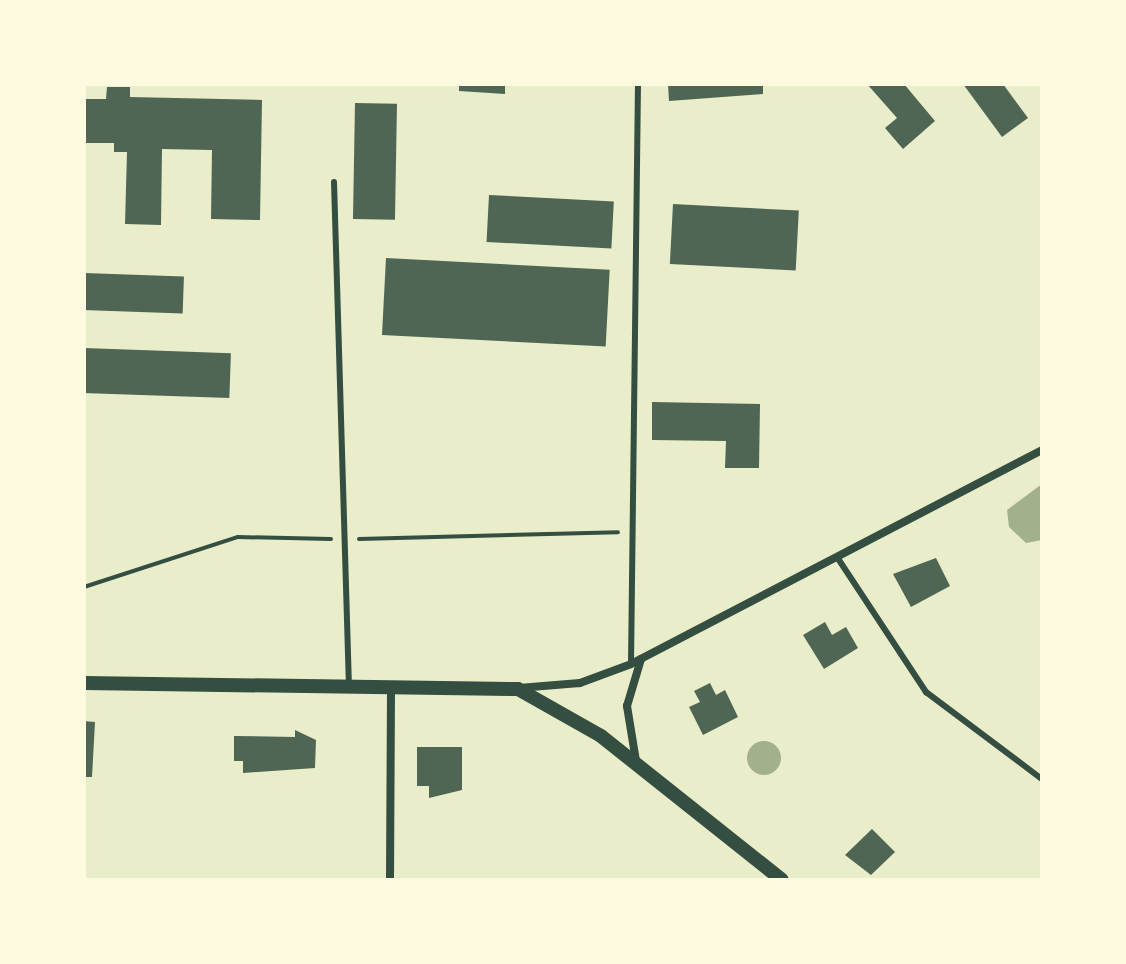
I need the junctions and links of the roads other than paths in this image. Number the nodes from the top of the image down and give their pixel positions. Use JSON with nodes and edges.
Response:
{"nodes":[{"id":1,"x":638,"y":84,"type":"edge"},
{"id":2,"x":334,"y":182,"type":"dead end"},
{"id":3,"x":1042,"y":450,"type":"edge"},
{"id":4,"x":837,"y":557,"type":"junction"},
{"id":5,"x":641,"y":659,"type":"junction"},
{"id":6,"x":631,"y":664,"type":"junction"},
{"id":7,"x":84,"y":683,"type":"edge"},
{"id":8,"x":349,"y":687,"type":"junction"},
{"id":9,"x":518,"y":689,"type":"junction"},
{"id":10,"x":391,"y":690,"type":"junction"},
{"id":11,"x":638,"y":765,"type":"junction"},
{"id":12,"x":1042,"y":779,"type":"edge"},
{"id":13,"x":390,"y":880,"type":"edge"},
{"id":14,"x":782,"y":880,"type":"edge"}],
"edges":[{"from":1,"to":6,"type":"lane"},
{"from":2,"to":8,"type":"lane"},
{"from":3,"to":4,"type":"street"},
{"from":4,"to":5,"type":"street"},
{"from":4,"to":12,"type":"lane"},
{"from":5,"to":6,"type":"street"},
{"from":5,"to":11,"type":"street"},
{"from":6,"to":9,"type":"street"},
{"from":7,"to":8,"type":"street"},
{"from":8,"to":10,"type":"street"},
{"from":9,"to":10,"type":"street"},
{"from":9,"to":11,"type":"street"},
{"from":10,"to":13,"type":"street"},
{"from":11,"to":14,"type":"street"}]}
